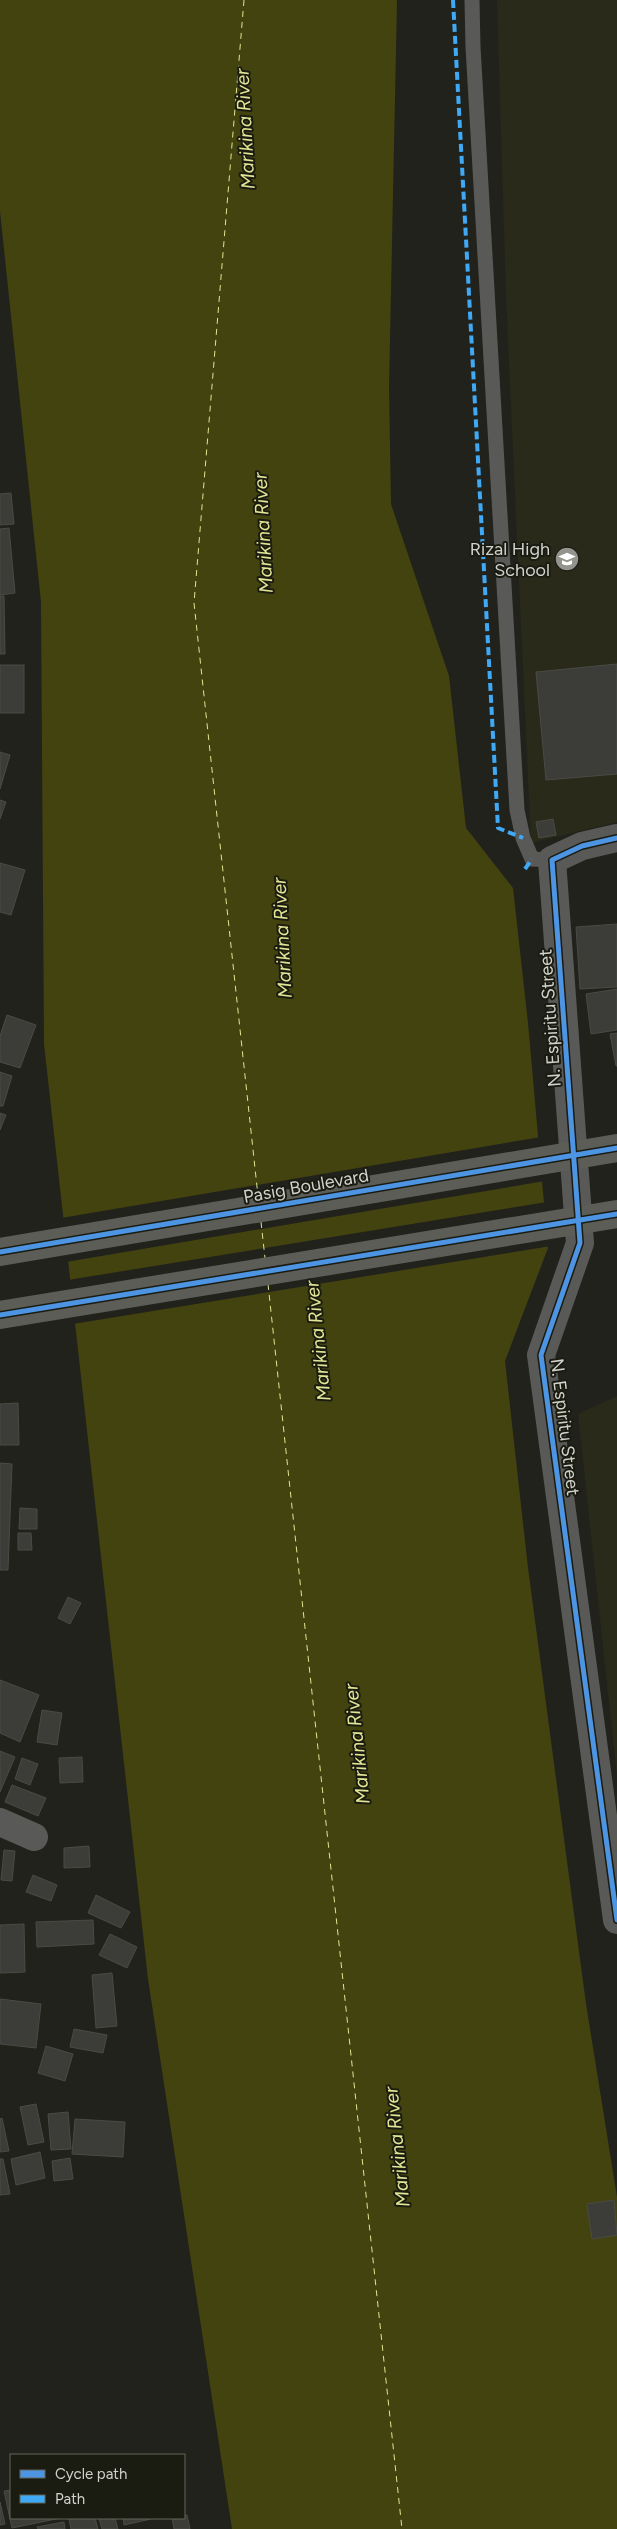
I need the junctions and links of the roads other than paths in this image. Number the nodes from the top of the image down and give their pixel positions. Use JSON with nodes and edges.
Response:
{"nodes":[{"id":1,"x":472,"y":0,"type":"edge"},
{"id":2,"x":617,"y":838,"type":"edge"},
{"id":3,"x":552,"y":860,"type":"junction"},
{"id":4,"x":617,"y":1148,"type":"edge"},
{"id":5,"x":617,"y":1214,"type":"edge"},
{"id":6,"x":0,"y":1252,"type":"edge"},
{"id":7,"x":0,"y":1315,"type":"edge"},
{"id":8,"x":0,"y":1822,"type":"edge"},
{"id":9,"x":34,"y":1837,"type":"dead end"},
{"id":10,"x":617,"y":1920,"type":"edge"}],
"edges":[{"from":1,"to":3,"type":"lane"},
{"from":2,"to":3,"type":"street"},
{"from":3,"to":10,"type":"street","name":"N. Espiritu Street"},
{"from":4,"to":6,"type":"main road","name":"Pasig Boulevard","bridge":true},
{"from":5,"to":7,"type":"main road","bridge":true},
{"from":8,"to":9,"type":"street"}]}
